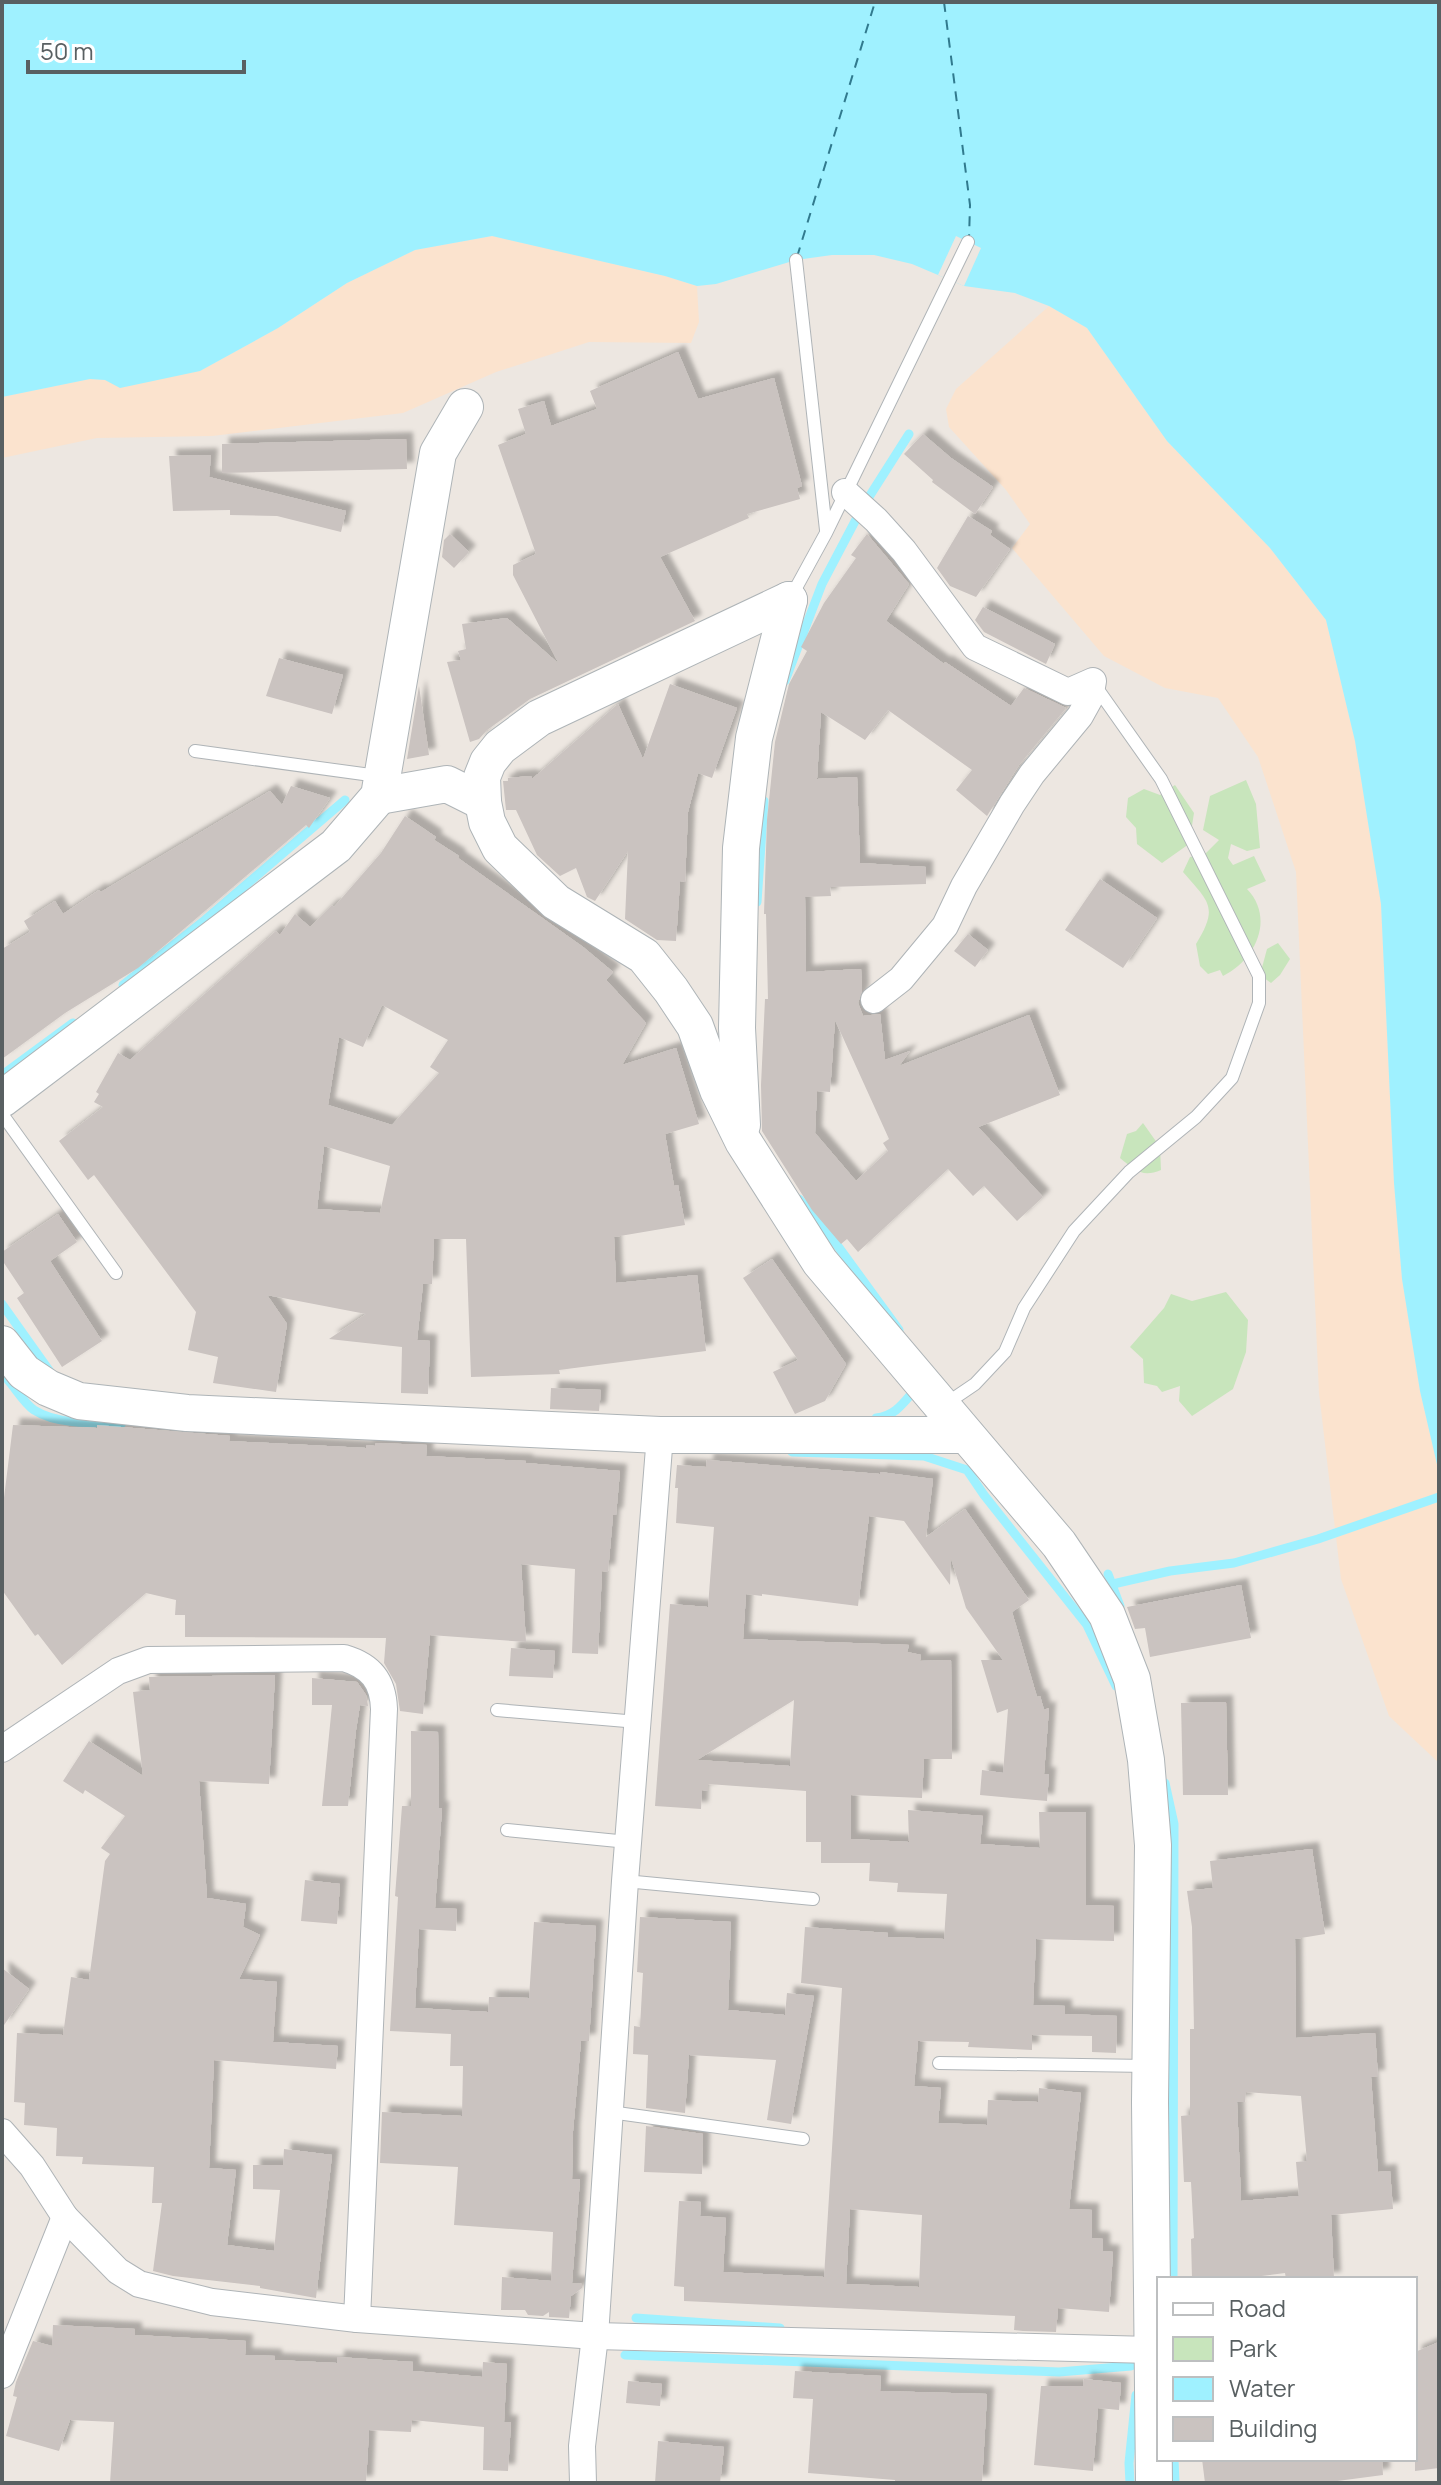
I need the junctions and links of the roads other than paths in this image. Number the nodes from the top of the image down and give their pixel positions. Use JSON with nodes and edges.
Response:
{"nodes":[{"id":1,"x":968,"y":242,"type":"dead end"},
{"id":2,"x":796,"y":260,"type":"dead end"},
{"id":3,"x":465,"y":407,"type":"dead end"},
{"id":4,"x":845,"y":492,"type":"junction"},
{"id":5,"x":826,"y":533,"type":"junction"},
{"id":6,"x":789,"y":600,"type":"junction"},
{"id":7,"x":1093,"y":681,"type":"junction"},
{"id":8,"x":195,"y":751,"type":"dead end"},
{"id":9,"x":380,"y":786,"type":"junction"},
{"id":10,"x":483,"y":802,"type":"junction"},
{"id":11,"x":874,"y":1000,"type":"dead end"},
{"id":12,"x":2,"y":1099,"type":"edge"},
{"id":13,"x":2,"y":1114,"type":"edge"},
{"id":14,"x":743,"y":1141,"type":"junction"},
{"id":15,"x":116,"y":1273,"type":"dead end"},
{"id":16,"x":2,"y":1344,"type":"edge"},
{"id":17,"x":947,"y":1403,"type":"dead end"},
{"id":18,"x":660,"y":1435,"type":"junction"},
{"id":19,"x":966,"y":1435,"type":"junction"},
{"id":20,"x":497,"y":1710,"type":"dead end"},
{"id":21,"x":638,"y":1722,"type":"junction"},
{"id":22,"x":2,"y":1749,"type":"edge"},
{"id":23,"x":507,"y":1830,"type":"dead end"},
{"id":24,"x":628,"y":1842,"type":"junction"},
{"id":25,"x":625,"y":1881,"type":"junction"},
{"id":26,"x":813,"y":1899,"type":"dead end"},
{"id":27,"x":939,"y":2063,"type":"dead end"},
{"id":28,"x":1151,"y":2067,"type":"junction"},
{"id":29,"x":610,"y":2112,"type":"junction"},
{"id":30,"x":2,"y":2132,"type":"edge"},
{"id":31,"x":803,"y":2139,"type":"dead end"},
{"id":32,"x":65,"y":2217,"type":"junction"},
{"id":33,"x":357,"y":2319,"type":"junction"},
{"id":34,"x":595,"y":2336,"type":"junction"},
{"id":35,"x":1151,"y":2350,"type":"junction"},
{"id":36,"x":2,"y":2375,"type":"edge"},
{"id":37,"x":583,"y":2483,"type":"edge"},
{"id":38,"x":1154,"y":2483,"type":"edge"}],
"edges":[{"from":1,"to":4,"type":"lane"},
{"from":2,"to":5,"type":"lane"},
{"from":3,"to":9,"type":"main road"},
{"from":4,"to":5,"type":"lane"},
{"from":4,"to":7,"type":"street"},
{"from":5,"to":6,"type":"lane"},
{"from":6,"to":10,"type":"main road"},
{"from":6,"to":14,"type":"main road"},
{"from":7,"to":11,"type":"street"},
{"from":7,"to":17,"type":"lane"},
{"from":8,"to":9,"type":"lane"},
{"from":9,"to":10,"type":"main road"},
{"from":9,"to":12,"type":"main road"},
{"from":10,"to":14,"type":"main road"},
{"from":13,"to":15,"type":"lane"},
{"from":14,"to":19,"type":"main road"},
{"from":16,"to":18,"type":"main road"},
{"from":18,"to":19,"type":"main road"},
{"from":18,"to":21,"type":"street"},
{"from":19,"to":28,"type":"main road"},
{"from":20,"to":21,"type":"lane"},
{"from":21,"to":24,"type":"street"},
{"from":22,"to":33,"type":"street"},
{"from":23,"to":24,"type":"lane"},
{"from":24,"to":25,"type":"street"},
{"from":25,"to":26,"type":"lane"},
{"from":25,"to":29,"type":"street"},
{"from":27,"to":28,"type":"lane"},
{"from":28,"to":35,"type":"main road"},
{"from":29,"to":31,"type":"lane"},
{"from":29,"to":34,"type":"street"},
{"from":30,"to":32,"type":"street"},
{"from":32,"to":33,"type":"street"},
{"from":32,"to":36,"type":"street"},
{"from":33,"to":34,"type":"street"},
{"from":34,"to":35,"type":"street"},
{"from":34,"to":37,"type":"street"},
{"from":35,"to":38,"type":"main road"}]}
